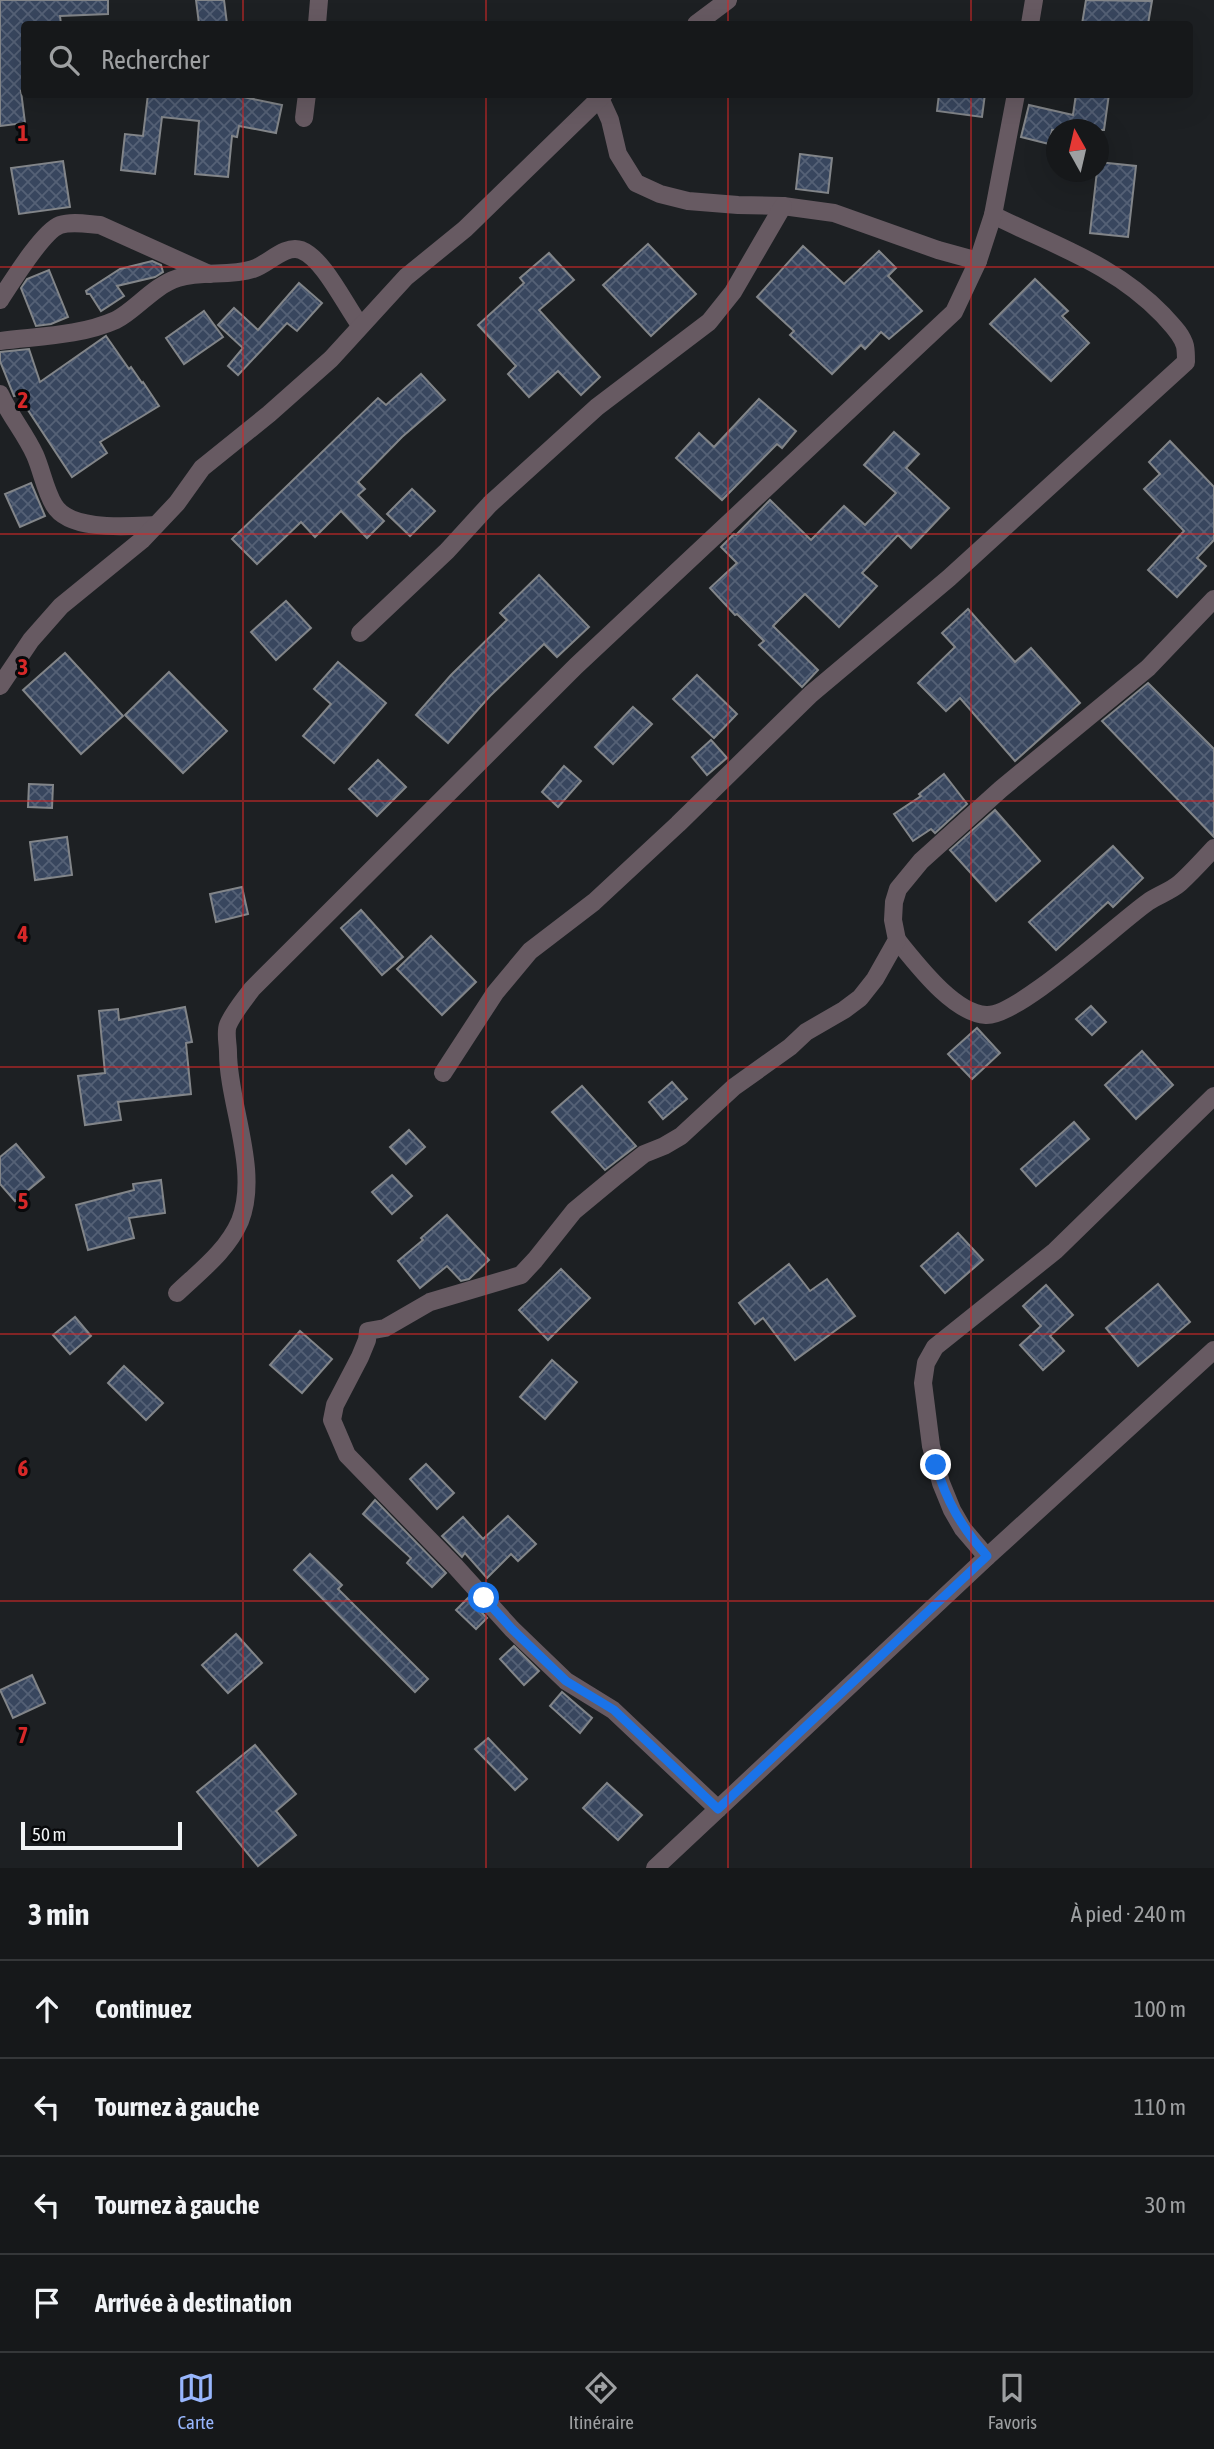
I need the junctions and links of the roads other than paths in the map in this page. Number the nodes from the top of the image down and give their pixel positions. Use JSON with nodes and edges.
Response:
{"nodes":[{"id":1,"x":319,"y":0,"type":"edge"},
{"id":2,"x":728,"y":0,"type":"edge"},
{"id":3,"x":1034,"y":0,"type":"edge"},
{"id":4,"x":317,"y":21,"type":"edge"},
{"id":5,"x":700,"y":21,"type":"edge"},
{"id":6,"x":1030,"y":21,"type":"edge"},
{"id":7,"x":306,"y":98,"type":"edge"},
{"id":8,"x":600,"y":98,"type":"edge"},
{"id":9,"x":603,"y":98,"type":"edge"},
{"id":10,"x":1015,"y":98,"type":"edge"},
{"id":11,"x":304,"y":118,"type":"dead end"},
{"id":12,"x":783,"y":206,"type":"junction"},
{"id":13,"x":993,"y":215,"type":"junction"},
{"id":14,"x":978,"y":261,"type":"junction"},
{"id":15,"x":210,"y":274,"type":"junction"},
{"id":16,"x":0,"y":300,"type":"edge"},
{"id":17,"x":360,"y":325,"type":"junction"},
{"id":18,"x":0,"y":341,"type":"edge"},
{"id":19,"x":0,"y":394,"type":"edge"},
{"id":20,"x":156,"y":525,"type":"junction"},
{"id":21,"x":1214,"y":599,"type":"edge"},
{"id":22,"x":360,"y":633,"type":"dead end"},
{"id":23,"x":0,"y":686,"type":"edge"},
{"id":24,"x":1214,"y":848,"type":"edge"},
{"id":25,"x":897,"y":940,"type":"junction"},
{"id":26,"x":443,"y":1073,"type":"dead end"},
{"id":27,"x":1214,"y":1096,"type":"edge"},
{"id":28,"x":177,"y":1293,"type":"dead end"},
{"id":29,"x":1214,"y":1350,"type":"edge"},
{"id":30,"x":987,"y":1556,"type":"junction"},
{"id":31,"x":718,"y":1809,"type":"junction"},
{"id":32,"x":655,"y":1868,"type":"edge"}],
"edges":[{"from":1,"to":4,"type":"street"},
{"from":2,"to":5,"type":"street"},
{"from":3,"to":6,"type":"street"},
{"from":7,"to":11,"type":"street"},
{"from":8,"to":17,"type":"street"},
{"from":9,"to":12,"type":"street"},
{"from":10,"to":13,"type":"street"},
{"from":12,"to":14,"type":"street"},
{"from":12,"to":22,"type":"street"},
{"from":13,"to":14,"type":"street"},
{"from":13,"to":26,"type":"street"},
{"from":14,"to":28,"type":"street"},
{"from":15,"to":16,"type":"street"},
{"from":15,"to":17,"type":"street"},
{"from":15,"to":18,"type":"street"},
{"from":17,"to":20,"type":"street"},
{"from":19,"to":20,"type":"street"},
{"from":20,"to":23,"type":"street"},
{"from":21,"to":25,"type":"street"},
{"from":24,"to":25,"type":"street"},
{"from":25,"to":31,"type":"street"},
{"from":27,"to":30,"type":"street"},
{"from":29,"to":30,"type":"street"},
{"from":30,"to":31,"type":"street"},
{"from":31,"to":32,"type":"street"}]}
